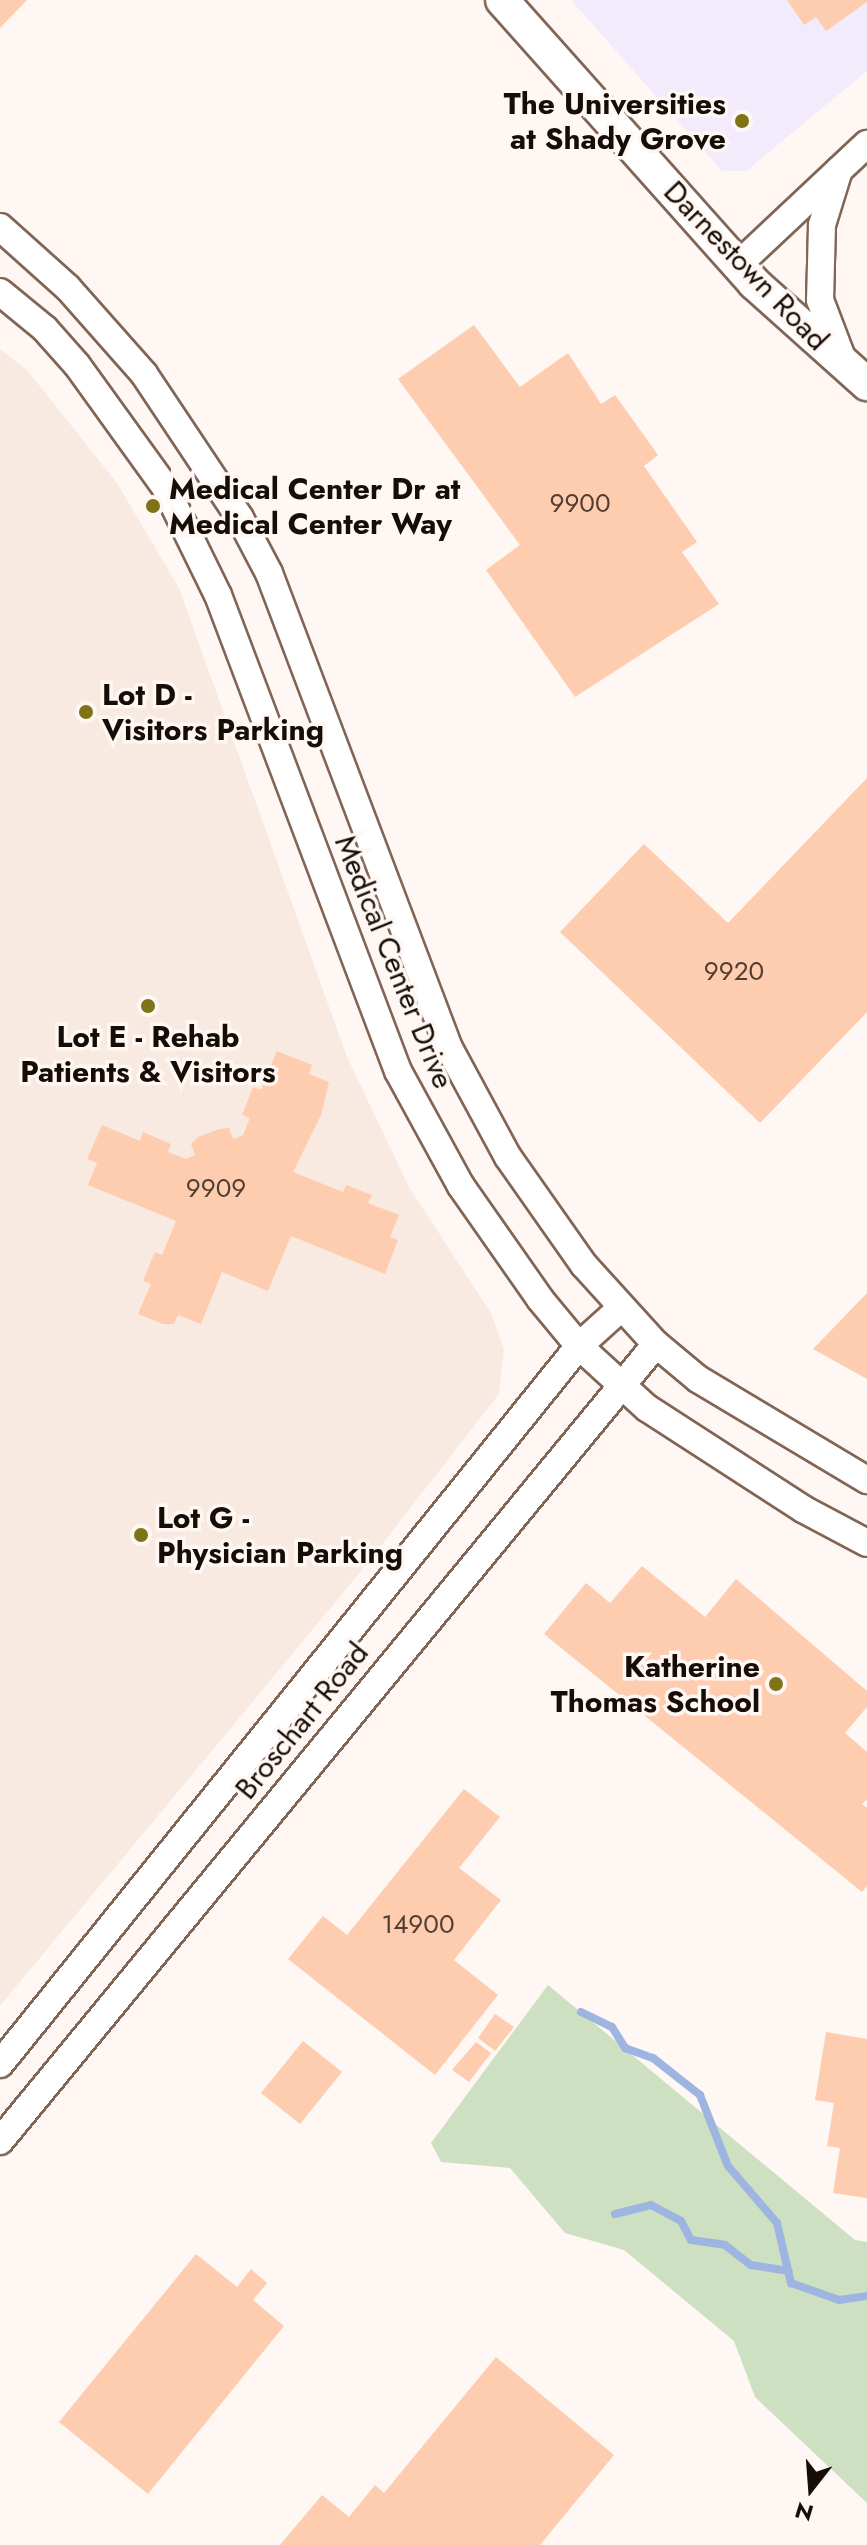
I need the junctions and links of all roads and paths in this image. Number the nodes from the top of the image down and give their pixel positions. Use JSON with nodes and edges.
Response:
{"nodes":[{"id":1,"x":502,"y":0,"type":"edge"},
{"id":2,"x":867,"y":144,"type":"edge"},
{"id":3,"x":839,"y":170,"type":"junction"},
{"id":4,"x":0,"y":227,"type":"edge"},
{"id":5,"x":738,"y":265,"type":"junction"},
{"id":6,"x":0,"y":292,"type":"edge"},
{"id":7,"x":856,"y":376,"type":"edge"},
{"id":8,"x":620,"y":1309,"type":"junction"},
{"id":9,"x":656,"y":1344,"type":"junction"},
{"id":10,"x":579,"y":1346,"type":"junction"},
{"id":11,"x":621,"y":1385,"type":"junction"},
{"id":12,"x":867,"y":1480,"type":"edge"},
{"id":13,"x":867,"y":1543,"type":"edge"},
{"id":14,"x":0,"y":2064,"type":"edge"},
{"id":15,"x":0,"y":2141,"type":"edge"}],
"edges":[{"from":1,"to":5,"type":"main road","name":"Darnestown Road"},
{"from":2,"to":3,"type":"street"},
{"from":3,"to":5,"type":"street"},
{"from":3,"to":7,"type":"street"},
{"from":4,"to":8,"type":"street","name":"Medical Center Drive"},
{"from":5,"to":7,"type":"main road","name":"Darnestown Road"},
{"from":6,"to":10,"type":"street","name":"Medical Center Drive"},
{"from":8,"to":9,"type":"street","name":"Medical Center Drive"},
{"from":8,"to":10,"type":"street","name":"Broschart Road"},
{"from":9,"to":11,"type":"street","name":"Broschart Road"},
{"from":9,"to":12,"type":"street","name":"Medical Center Drive"},
{"from":10,"to":11,"type":"street","name":"Medical Center Drive"},
{"from":10,"to":14,"type":"street","name":"Broschart Road"},
{"from":11,"to":13,"type":"street","name":"Medical Center Drive"},
{"from":11,"to":15,"type":"street","name":"Broschart Road"}]}
